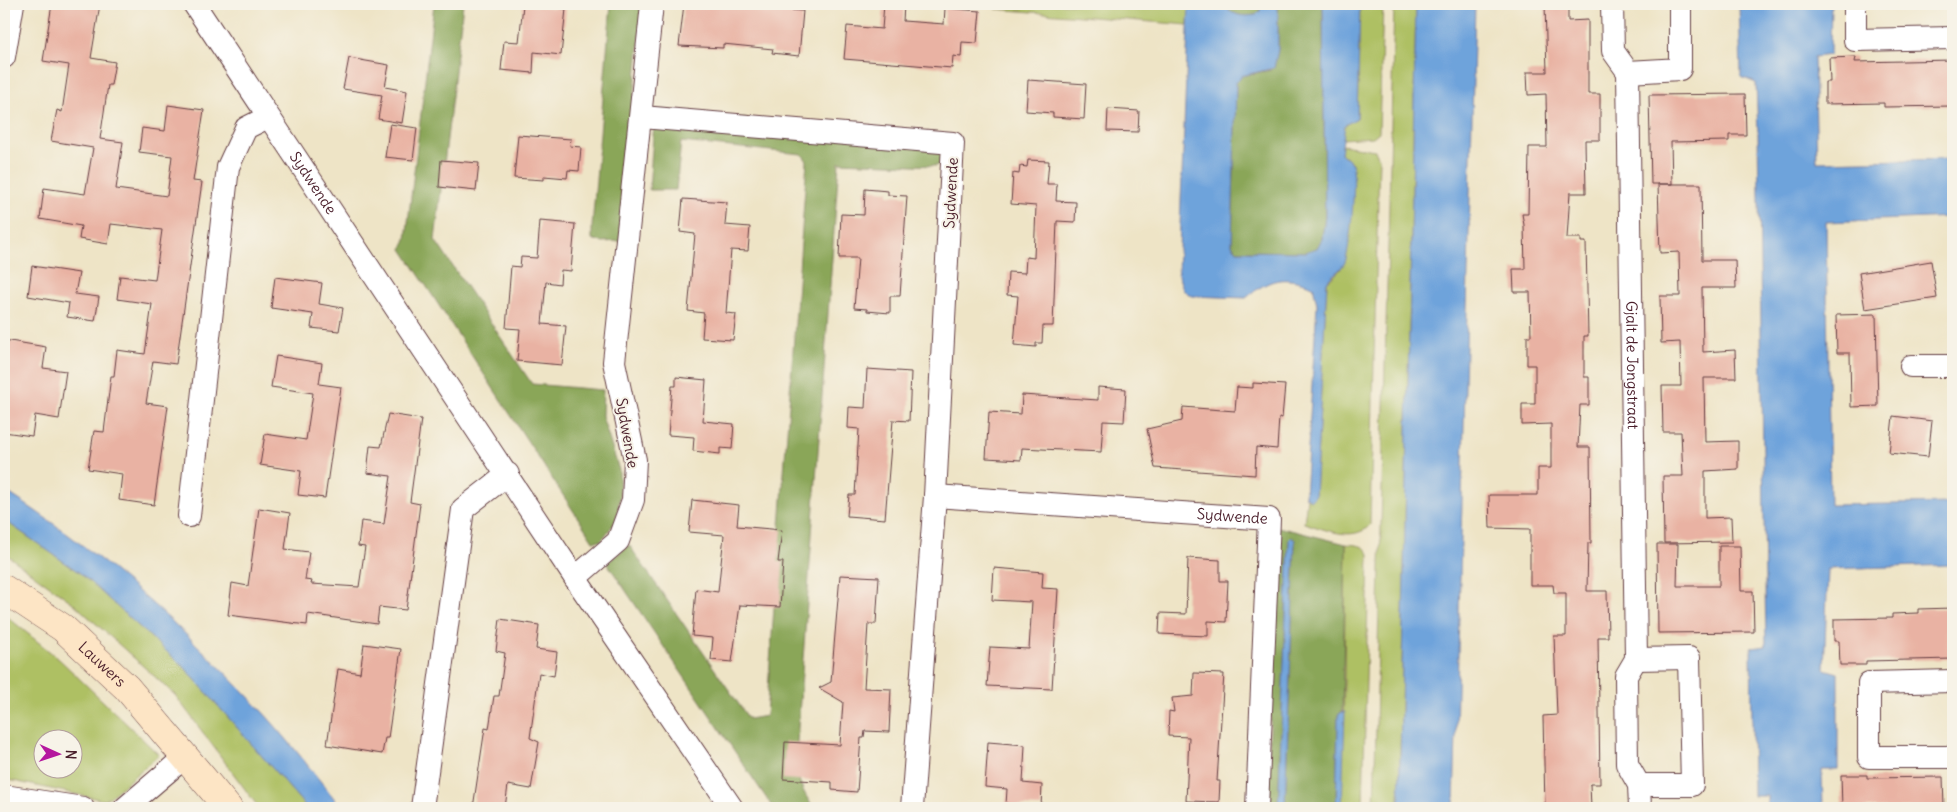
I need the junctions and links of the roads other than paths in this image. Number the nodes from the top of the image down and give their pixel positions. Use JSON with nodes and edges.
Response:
{"nodes":[{"id":1,"x":12,"y":4,"type":"edge"},
{"id":2,"x":194,"y":4,"type":"edge"},
{"id":3,"x":652,"y":4,"type":"edge"},
{"id":4,"x":1612,"y":4,"type":"edge"},
{"id":5,"x":1680,"y":4,"type":"edge"},
{"id":6,"x":1855,"y":4,"type":"edge"},
{"id":7,"x":1953,"y":38,"type":"edge"},
{"id":8,"x":4,"y":57,"type":"edge"},
{"id":9,"x":1628,"y":72,"type":"junction"},
{"id":10,"x":268,"y":117,"type":"junction"},
{"id":11,"x":642,"y":117,"type":"junction"},
{"id":12,"x":1911,"y":366,"type":"dead end"},
{"id":13,"x":1953,"y":366,"type":"edge"},
{"id":14,"x":508,"y":474,"type":"junction"},
{"id":15,"x":935,"y":496,"type":"junction"},
{"id":16,"x":189,"y":516,"type":"dead end"},
{"id":17,"x":575,"y":578,"type":"junction"},
{"id":18,"x":4,"y":589,"type":"edge"},
{"id":19,"x":1636,"y":659,"type":"junction"},
{"id":20,"x":1953,"y":681,"type":"edge"},
{"id":21,"x":186,"y":756,"type":"junction"},
{"id":22,"x":1953,"y":757,"type":"edge"},
{"id":23,"x":1639,"y":785,"type":"junction"},
{"id":24,"x":4,"y":796,"type":"edge"},
{"id":25,"x":83,"y":808,"type":"edge"},
{"id":26,"x":125,"y":808,"type":"edge"},
{"id":27,"x":228,"y":808,"type":"edge"},
{"id":28,"x":422,"y":808,"type":"edge"},
{"id":29,"x":732,"y":808,"type":"edge"},
{"id":30,"x":912,"y":808,"type":"edge"},
{"id":31,"x":1257,"y":808,"type":"edge"},
{"id":32,"x":1640,"y":808,"type":"edge"}],
"edges":[{"from":1,"to":8,"type":"street"},
{"from":2,"to":10,"type":"street","name":"Sydwende"},
{"from":3,"to":11,"type":"street","name":"Sydwende"},
{"from":4,"to":9,"type":"street"},
{"from":5,"to":9,"type":"street"},
{"from":6,"to":7,"type":"street"},
{"from":9,"to":19,"type":"street","name":"Gjalt de Jongstraat"},
{"from":10,"to":14,"type":"street","name":"Sydwende"},
{"from":10,"to":16,"type":"street"},
{"from":11,"to":15,"type":"street","name":"Sydwende"},
{"from":11,"to":17,"type":"street","name":"Sydwende"},
{"from":12,"to":13,"type":"street"},
{"from":14,"to":17,"type":"street","name":"Sydwende"},
{"from":14,"to":28,"type":"street"},
{"from":15,"to":30,"type":"street","name":"Sydwende"},
{"from":15,"to":31,"type":"street","name":"Sydwende"},
{"from":17,"to":29,"type":"street","name":"Sydwende"},
{"from":18,"to":21,"type":"street","name":"Lauwers"},
{"from":19,"to":23,"type":"street","name":"Gjalt de Jongstraat"},
{"from":19,"to":23,"type":"street"},
{"from":20,"to":22,"type":"street"},
{"from":21,"to":26,"type":"street"},
{"from":21,"to":27,"type":"street","name":"Lauwers"},
{"from":23,"to":32,"type":"street","name":"Gjalt de Jongstraat"},
{"from":24,"to":25,"type":"street"}]}
